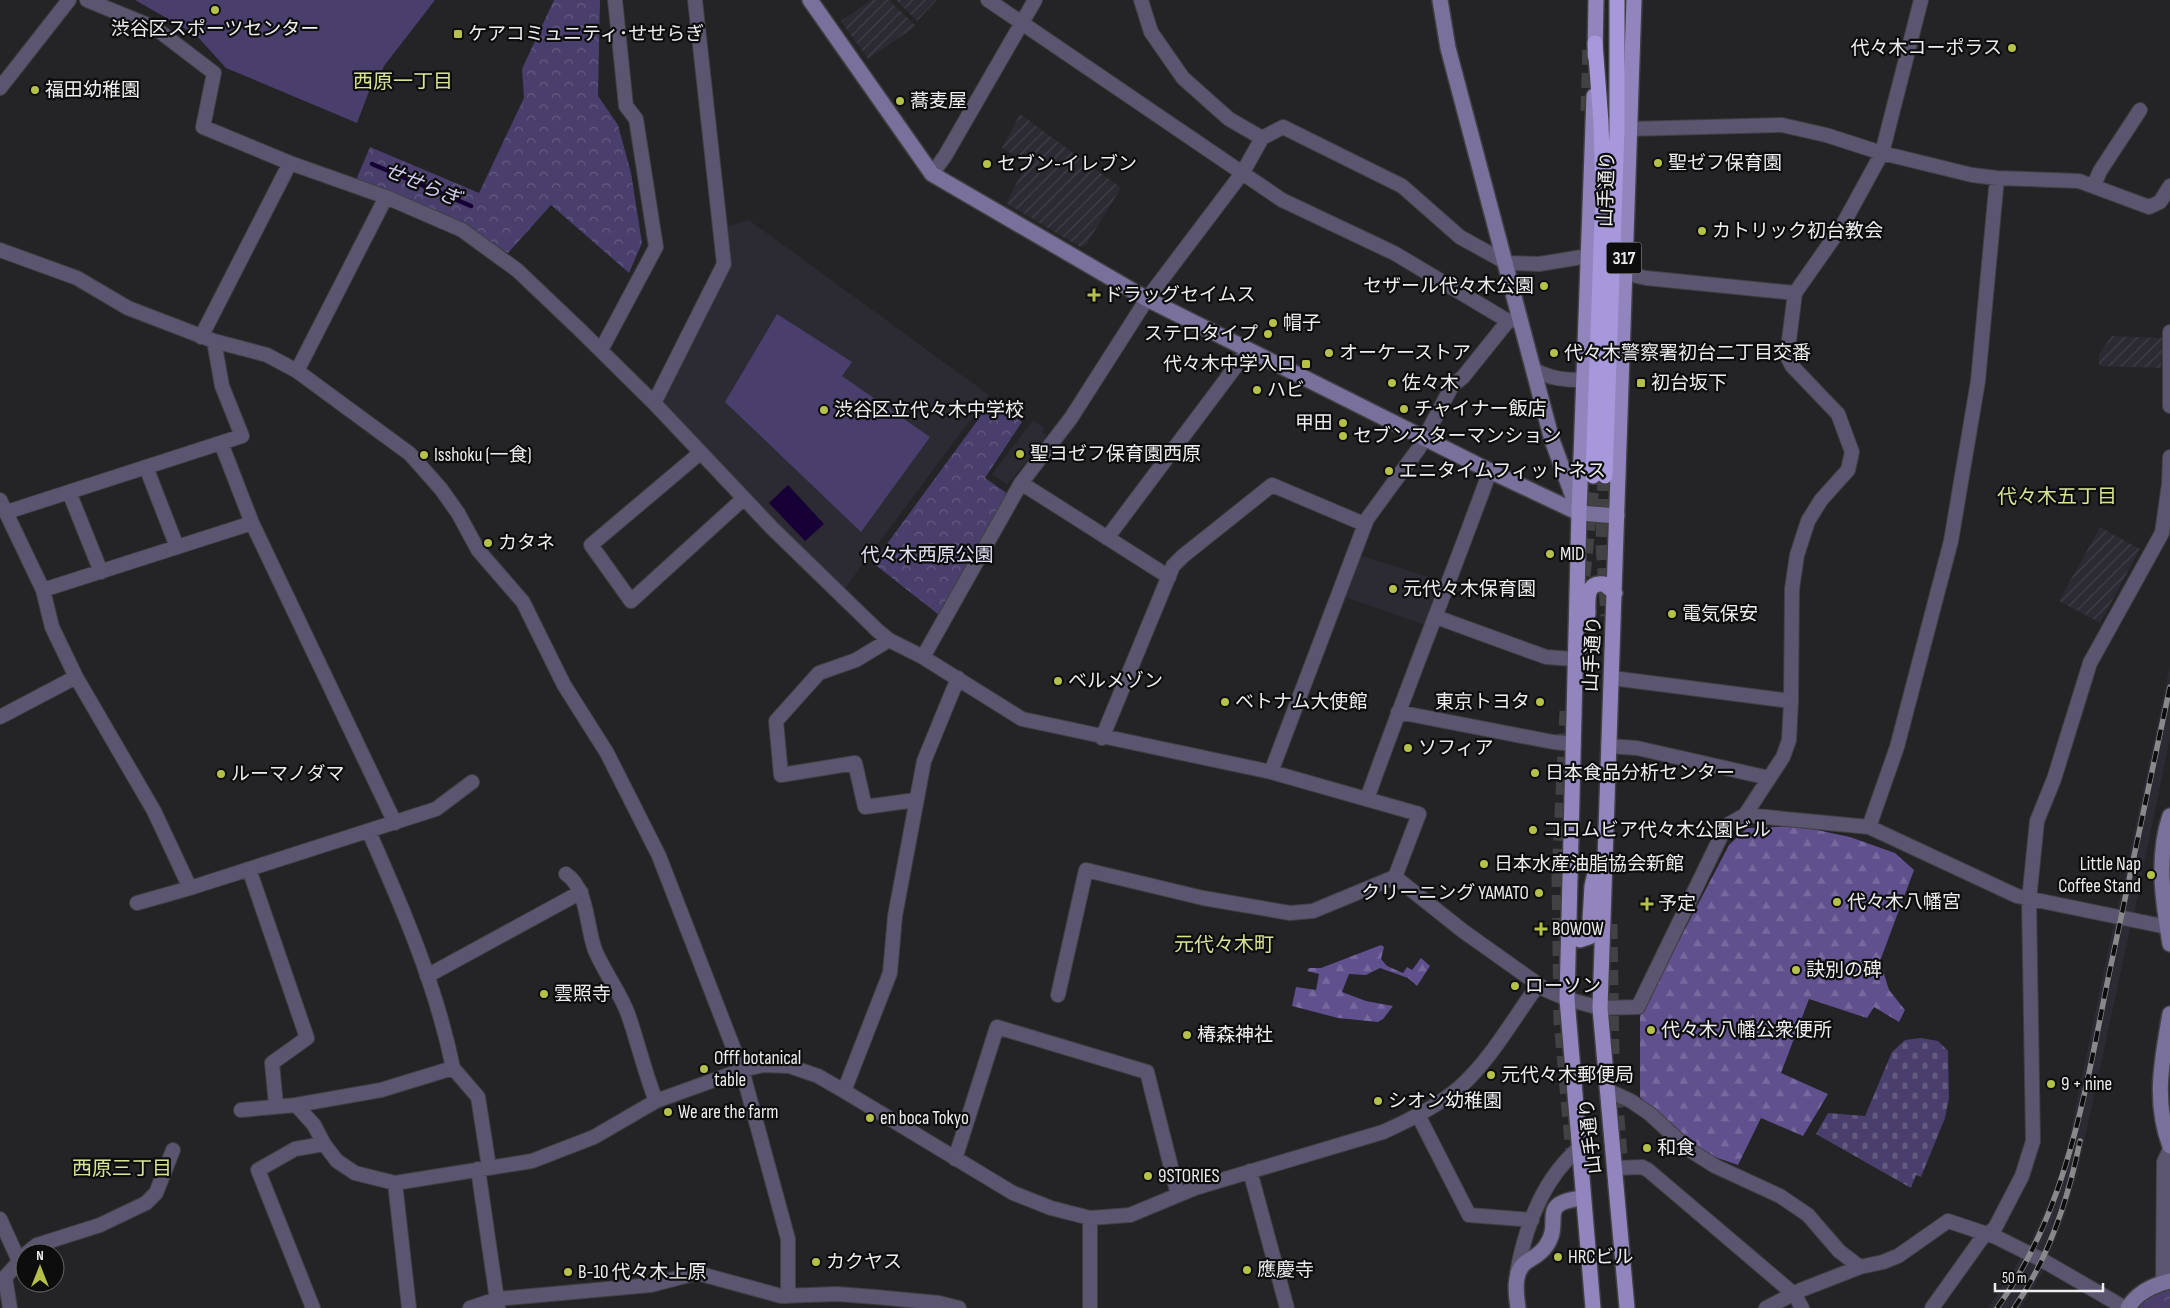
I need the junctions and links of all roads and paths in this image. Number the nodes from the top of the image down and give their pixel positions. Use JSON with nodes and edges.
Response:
{"nodes":[{"id":1,"x":69,"y":0,"type":"edge"},
{"id":2,"x":615,"y":0,"type":"edge"},
{"id":3,"x":695,"y":0,"type":"edge"},
{"id":4,"x":810,"y":0,"type":"edge"},
{"id":5,"x":988,"y":0,"type":"edge"},
{"id":6,"x":1035,"y":0,"type":"edge"},
{"id":7,"x":1140,"y":0,"type":"edge"},
{"id":8,"x":1440,"y":0,"type":"edge"},
{"id":9,"x":1596,"y":0,"type":"edge"},
{"id":10,"x":1617,"y":0,"type":"edge"},
{"id":11,"x":1634,"y":0,"type":"edge"},
{"id":12,"x":1921,"y":0,"type":"edge"},
{"id":13,"x":93,"y":1,"type":"edge"},
{"id":14,"x":1021,"y":24,"type":"junction"},
{"id":15,"x":1595,"y":42,"type":"junction"},
{"id":16,"x":0,"y":88,"type":"edge"},
{"id":17,"x":2140,"y":110,"type":"dead end"},
{"id":18,"x":1629,"y":129,"type":"junction"},
{"id":19,"x":1262,"y":138,"type":"junction"},
{"id":20,"x":1882,"y":153,"type":"junction"},
{"id":21,"x":290,"y":163,"type":"junction"},
{"id":22,"x":1243,"y":172,"type":"junction"},
{"id":23,"x":932,"y":174,"type":"junction"},
{"id":24,"x":1997,"y":178,"type":"junction"},
{"id":25,"x":2094,"y":185,"type":"junction"},
{"id":26,"x":2170,"y":186,"type":"edge"},
{"id":27,"x":386,"y":197,"type":"junction"},
{"id":28,"x":2165,"y":205,"type":"edge"},
{"id":29,"x":0,"y":250,"type":"edge"},
{"id":30,"x":1588,"y":256,"type":"junction"},
{"id":31,"x":1507,"y":263,"type":"junction"},
{"id":32,"x":1624,"y":273,"type":"junction"},
{"id":33,"x":1795,"y":293,"type":"junction"},
{"id":34,"x":1147,"y":299,"type":"junction"},
{"id":35,"x":1514,"y":320,"type":"junction"},
{"id":36,"x":2170,"y":332,"type":"edge"},
{"id":37,"x":207,"y":339,"type":"junction"},
{"id":38,"x":601,"y":350,"type":"junction"},
{"id":39,"x":1248,"y":350,"type":"junction"},
{"id":40,"x":1533,"y":369,"type":"junction"},
{"id":41,"x":297,"y":371,"type":"junction"},
{"id":42,"x":1584,"y":380,"type":"junction"},
{"id":43,"x":654,"y":403,"type":"junction"},
{"id":44,"x":2170,"y":406,"type":"edge"},
{"id":45,"x":1424,"y":438,"type":"junction"},
{"id":46,"x":221,"y":443,"type":"junction"},
{"id":47,"x":700,"y":453,"type":"junction"},
{"id":48,"x":2170,"y":457,"type":"edge"},
{"id":49,"x":146,"y":467,"type":"junction"},
{"id":50,"x":1490,"y":471,"type":"junction"},
{"id":51,"x":1021,"y":483,"type":"junction"},
{"id":52,"x":69,"y":492,"type":"junction"},
{"id":53,"x":743,"y":499,"type":"junction"},
{"id":54,"x":0,"y":500,"type":"edge"},
{"id":55,"x":7,"y":512,"type":"junction"},
{"id":56,"x":1579,"y":513,"type":"junction"},
{"id":57,"x":1617,"y":516,"type":"junction"},
{"id":58,"x":252,"y":523,"type":"junction"},
{"id":59,"x":1364,"y":524,"type":"junction"},
{"id":60,"x":1107,"y":538,"type":"junction"},
{"id":61,"x":177,"y":547,"type":"junction"},
{"id":62,"x":101,"y":572,"type":"junction"},
{"id":63,"x":1169,"y":577,"type":"junction"},
{"id":64,"x":43,"y":590,"type":"junction"},
{"id":65,"x":1616,"y":593,"type":"junction"},
{"id":66,"x":1436,"y":617,"type":"junction"},
{"id":67,"x":889,"y":640,"type":"junction"},
{"id":68,"x":923,"y":657,"type":"junction"},
{"id":69,"x":1581,"y":660,"type":"junction"},
{"id":70,"x":76,"y":677,"type":"junction"},
{"id":71,"x":958,"y":678,"type":"junction"},
{"id":72,"x":1612,"y":678,"type":"junction"},
{"id":73,"x":1791,"y":701,"type":"junction"},
{"id":74,"x":1398,"y":712,"type":"junction"},
{"id":75,"x":0,"y":717,"type":"edge"},
{"id":76,"x":1102,"y":738,"type":"junction"},
{"id":77,"x":1574,"y":744,"type":"junction"},
{"id":78,"x":1608,"y":746,"type":"junction"},
{"id":79,"x":1271,"y":772,"type":"junction"},
{"id":80,"x":1769,"y":778,"type":"junction"},
{"id":81,"x":472,"y":782,"type":"dead end"},
{"id":82,"x":1367,"y":799,"type":"junction"},
{"id":83,"x":915,"y":800,"type":"junction"},
{"id":84,"x":1745,"y":815,"type":"junction"},
{"id":85,"x":2170,"y":816,"type":"edge"},
{"id":86,"x":395,"y":823,"type":"junction"},
{"id":87,"x":1606,"y":827,"type":"junction"},
{"id":88,"x":1869,"y":827,"type":"junction"},
{"id":89,"x":369,"y":832,"type":"junction"},
{"id":90,"x":249,"y":869,"type":"junction"},
{"id":91,"x":566,"y":874,"type":"dead end"},
{"id":92,"x":1395,"y":877,"type":"junction"},
{"id":93,"x":190,"y":888,"type":"junction"},
{"id":94,"x":581,"y":892,"type":"junction"},
{"id":95,"x":2030,"y":900,"type":"junction"},
{"id":96,"x":137,"y":903,"type":"dead end"},
{"id":97,"x":2167,"y":927,"type":"junction"},
{"id":98,"x":1568,"y":930,"type":"junction"},
{"id":99,"x":2170,"y":944,"type":"edge"},
{"id":100,"x":427,"y":976,"type":"junction"},
{"id":101,"x":1538,"y":986,"type":"junction"},
{"id":102,"x":1058,"y":995,"type":"dead end"},
{"id":103,"x":1567,"y":999,"type":"junction"},
{"id":104,"x":1600,"y":1008,"type":"junction"},
{"id":105,"x":2170,"y":1014,"type":"edge"},
{"id":106,"x":453,"y":1068,"type":"junction"},
{"id":107,"x":742,"y":1070,"type":"junction"},
{"id":108,"x":1607,"y":1090,"type":"junction"},
{"id":109,"x":844,"y":1091,"type":"junction"},
{"id":110,"x":656,"y":1101,"type":"junction"},
{"id":111,"x":276,"y":1105,"type":"junction"},
{"id":112,"x":296,"y":1105,"type":"junction"},
{"id":113,"x":241,"y":1110,"type":"dead end"},
{"id":114,"x":1418,"y":1115,"type":"junction"},
{"id":115,"x":324,"y":1144,"type":"junction"},
{"id":116,"x":2170,"y":1147,"type":"edge"},
{"id":117,"x":1579,"y":1148,"type":"junction"},
{"id":118,"x":173,"y":1150,"type":"dead end"},
{"id":119,"x":955,"y":1159,"type":"junction"},
{"id":120,"x":483,"y":1168,"type":"junction"},
{"id":121,"x":1615,"y":1168,"type":"junction"},
{"id":122,"x":1250,"y":1171,"type":"junction"},
{"id":123,"x":395,"y":1182,"type":"junction"},
{"id":124,"x":1178,"y":1195,"type":"junction"},
{"id":125,"x":1583,"y":1198,"type":"junction"},
{"id":126,"x":1090,"y":1218,"type":"junction"},
{"id":127,"x":0,"y":1219,"type":"edge"},
{"id":128,"x":1532,"y":1220,"type":"junction"},
{"id":129,"x":1988,"y":1234,"type":"junction"},
{"id":130,"x":15,"y":1243,"type":"edge"},
{"id":131,"x":43,"y":1243,"type":"edge"},
{"id":132,"x":15,"y":1266,"type":"edge"},
{"id":133,"x":1860,"y":1267,"type":"junction"},
{"id":134,"x":1517,"y":1273,"type":"junction"},
{"id":135,"x":3,"y":1280,"type":"edge"},
{"id":136,"x":2166,"y":1282,"type":"edge"},
{"id":137,"x":1795,"y":1295,"type":"junction"},
{"id":138,"x":788,"y":1296,"type":"junction"},
{"id":139,"x":497,"y":1304,"type":"edge"},
{"id":140,"x":916,"y":1305,"type":"edge"},
{"id":141,"x":10,"y":1308,"type":"edge"},
{"id":142,"x":313,"y":1308,"type":"edge"},
{"id":143,"x":409,"y":1308,"type":"edge"},
{"id":144,"x":470,"y":1308,"type":"edge"},
{"id":145,"x":959,"y":1308,"type":"edge"},
{"id":146,"x":1090,"y":1308,"type":"edge"},
{"id":147,"x":1287,"y":1308,"type":"edge"},
{"id":148,"x":1518,"y":1308,"type":"edge"},
{"id":149,"x":1594,"y":1308,"type":"edge"},
{"id":150,"x":1627,"y":1308,"type":"edge"},
{"id":151,"x":1766,"y":1308,"type":"edge"},
{"id":152,"x":1802,"y":1308,"type":"edge"},
{"id":153,"x":1932,"y":1308,"type":"edge"},
{"id":154,"x":2126,"y":1308,"type":"edge"}],
"edges":[{"from":1,"to":16,"type":"street"},
{"from":2,"to":38,"type":"street"},
{"from":3,"to":43,"type":"street"},
{"from":4,"to":23,"type":"street"},
{"from":5,"to":14,"type":"street"},
{"from":6,"to":14,"type":"street"},
{"from":7,"to":19,"type":"street"},
{"from":8,"to":31,"type":"street"},
{"from":9,"to":15,"type":"main road","name":"山手通り","number":"317"},
{"from":10,"to":15,"type":"highway"},
{"from":11,"to":18,"type":"main road","name":"山手通り","number":"317"},
{"from":12,"to":20,"type":"street"},
{"from":13,"to":21,"type":"street"},
{"from":14,"to":22,"type":"street"},
{"from":14,"to":23,"type":"street"},
{"from":15,"to":30,"type":"main road","name":"山手通り","number":"317"},
{"from":17,"to":25,"type":"street"},
{"from":18,"to":20,"type":"street"},
{"from":18,"to":32,"type":"main road","name":"山手通り","number":"317"},
{"from":19,"to":22,"type":"street"},
{"from":19,"to":31,"type":"street"},
{"from":20,"to":24,"type":"street"},
{"from":20,"to":33,"type":"street"},
{"from":21,"to":27,"type":"street"},
{"from":21,"to":37,"type":"street"},
{"from":22,"to":34,"type":"street"},
{"from":22,"to":35,"type":"street"},
{"from":23,"to":34,"type":"street"},
{"from":24,"to":25,"type":"street"},
{"from":24,"to":88,"type":"street"},
{"from":25,"to":28,"type":"street"},
{"from":26,"to":28,"type":"street"},
{"from":27,"to":38,"type":"street"},
{"from":27,"to":41,"type":"street"},
{"from":29,"to":37,"type":"street"},
{"from":30,"to":31,"type":"street"},
{"from":30,"to":42,"type":"main road","name":"山手通り","number":"317"},
{"from":31,"to":35,"type":"street"},
{"from":32,"to":33,"type":"street"},
{"from":32,"to":57,"type":"main road","name":"山手通り","number":"317"},
{"from":33,"to":73,"type":"street"},
{"from":34,"to":39,"type":"street"},
{"from":34,"to":51,"type":"street"},
{"from":35,"to":40,"type":"street"},
{"from":35,"to":45,"type":"street"},
{"from":36,"to":44,"type":"street"},
{"from":37,"to":41,"type":"street"},
{"from":37,"to":46,"type":"street"},
{"from":38,"to":43,"type":"street"},
{"from":39,"to":45,"type":"street"},
{"from":39,"to":60,"type":"street"},
{"from":40,"to":42,"type":"street"},
{"from":40,"to":56,"type":"street"},
{"from":41,"to":107,"type":"street"},
{"from":42,"to":56,"type":"main road","name":"山手通り","number":"317"},
{"from":43,"to":47,"type":"street"},
{"from":45,"to":50,"type":"street"},
{"from":45,"to":59,"type":"street"},
{"from":46,"to":49,"type":"street"},
{"from":46,"to":58,"type":"street"},
{"from":47,"to":53,"type":"street"},
{"from":47,"to":53,"type":"street"},
{"from":48,"to":95,"type":"street"},
{"from":49,"to":52,"type":"street"},
{"from":49,"to":61,"type":"street"},
{"from":50,"to":56,"type":"street"},
{"from":50,"to":66,"type":"street"},
{"from":51,"to":60,"type":"street"},
{"from":51,"to":68,"type":"street"},
{"from":52,"to":55,"type":"street"},
{"from":52,"to":62,"type":"street"},
{"from":53,"to":67,"type":"street"},
{"from":54,"to":55,"type":"street"},
{"from":55,"to":64,"type":"street"},
{"from":56,"to":57,"type":"street"},
{"from":56,"to":69,"type":"main road","name":"山手通り","number":"317"},
{"from":57,"to":65,"type":"main road","name":"山手通り","number":"317"},
{"from":58,"to":61,"type":"street"},
{"from":58,"to":86,"type":"street"},
{"from":59,"to":63,"type":"street"},
{"from":59,"to":79,"type":"street"},
{"from":60,"to":63,"type":"street"},
{"from":61,"to":62,"type":"street"},
{"from":62,"to":64,"type":"street"},
{"from":63,"to":76,"type":"street"},
{"from":64,"to":70,"type":"street"},
{"from":65,"to":69,"type":"main road"},
{"from":65,"to":72,"type":"main road","name":"山手通り","number":"317"},
{"from":66,"to":69,"type":"street"},
{"from":66,"to":74,"type":"street"},
{"from":67,"to":68,"type":"street"},
{"from":67,"to":83,"type":"street"},
{"from":68,"to":71,"type":"street"},
{"from":69,"to":77,"type":"main road","name":"山手通り","number":"317"},
{"from":70,"to":75,"type":"street"},
{"from":70,"to":93,"type":"street"},
{"from":71,"to":76,"type":"street"},
{"from":71,"to":83,"type":"street"},
{"from":72,"to":73,"type":"street"},
{"from":72,"to":78,"type":"main road","name":"山手通り","number":"317"},
{"from":73,"to":80,"type":"street"},
{"from":74,"to":77,"type":"street"},
{"from":74,"to":82,"type":"street"},
{"from":76,"to":79,"type":"street"},
{"from":77,"to":98,"type":"main road","name":"山手通り","number":"317"},
{"from":78,"to":80,"type":"street"},
{"from":78,"to":87,"type":"main road","name":"山手通り","number":"317"},
{"from":79,"to":82,"type":"street"},
{"from":80,"to":84,"type":"street"},
{"from":81,"to":86,"type":"street"},
{"from":82,"to":92,"type":"street"},
{"from":83,"to":109,"type":"street"},
{"from":84,"to":88,"type":"street"},
{"from":84,"to":104,"type":"street"},
{"from":85,"to":97,"type":"street"},
{"from":86,"to":89,"type":"street"},
{"from":87,"to":98,"type":"main road"},
{"from":87,"to":104,"type":"main road","name":"山手通り","number":"317"},
{"from":88,"to":95,"type":"street"},
{"from":89,"to":90,"type":"street"},
{"from":89,"to":100,"type":"street"},
{"from":90,"to":93,"type":"street"},
{"from":90,"to":111,"type":"street"},
{"from":91,"to":94,"type":"street"},
{"from":92,"to":101,"type":"street"},
{"from":92,"to":102,"type":"street"},
{"from":93,"to":96,"type":"street"},
{"from":94,"to":100,"type":"street"},
{"from":94,"to":110,"type":"street"},
{"from":95,"to":97,"type":"street"},
{"from":95,"to":129,"type":"street"},
{"from":97,"to":99,"type":"street"},
{"from":98,"to":103,"type":"main road","name":"山手通り","number":"317"},
{"from":100,"to":106,"type":"street"},
{"from":101,"to":103,"type":"street"},
{"from":101,"to":114,"type":"street"},
{"from":103,"to":104,"type":"street"},
{"from":103,"to":117,"type":"main road","name":"山手通り","number":"317"},
{"from":104,"to":108,"type":"main road","name":"山手通り","number":"317"},
{"from":105,"to":116,"type":"street"},
{"from":106,"to":112,"type":"street"},
{"from":106,"to":120,"type":"street"},
{"from":107,"to":109,"type":"street"},
{"from":107,"to":110,"type":"street"},
{"from":107,"to":138,"type":"street"},
{"from":108,"to":121,"type":"main road","name":"山手通り","number":"317"},
{"from":108,"to":133,"type":"street"},
{"from":109,"to":119,"type":"street"},
{"from":110,"to":120,"type":"street"},
{"from":111,"to":112,"type":"street"},
{"from":111,"to":113,"type":"street"},
{"from":112,"to":115,"type":"street"},
{"from":114,"to":122,"type":"street"},
{"from":114,"to":128,"type":"street"},
{"from":115,"to":123,"type":"street"},
{"from":115,"to":142,"type":"street"},
{"from":116,"to":136,"type":"street"},
{"from":117,"to":125,"type":"main road","name":"山手通り","number":"317"},
{"from":117,"to":128,"type":"street"},
{"from":118,"to":131,"type":"street"},
{"from":119,"to":124,"type":"street"},
{"from":119,"to":126,"type":"street"},
{"from":120,"to":123,"type":"street"},
{"from":120,"to":139,"type":"street"},
{"from":121,"to":137,"type":"street"},
{"from":121,"to":150,"type":"main road","name":"山手通り","number":"317"},
{"from":122,"to":124,"type":"street"},
{"from":122,"to":147,"type":"street"},
{"from":123,"to":143,"type":"street"},
{"from":124,"to":126,"type":"street"},
{"from":125,"to":134,"type":"street"},
{"from":125,"to":149,"type":"main road","name":"山手通り","number":"317"},
{"from":126,"to":146,"type":"street"},
{"from":127,"to":130,"type":"street"},
{"from":128,"to":134,"type":"street"},
{"from":129,"to":133,"type":"street"},
{"from":129,"to":153,"type":"street"},
{"from":129,"to":154,"type":"street"},
{"from":132,"to":135,"type":"street"},
{"from":133,"to":137,"type":"street"},
{"from":134,"to":148,"type":"street"},
{"from":135,"to":141,"type":"street"},
{"from":136,"to":154,"type":"street"},
{"from":137,"to":151,"type":"street"},
{"from":137,"to":152,"type":"street"},
{"from":138,"to":139,"type":"street"},
{"from":138,"to":140,"type":"street"},
{"from":139,"to":144,"type":"street"},
{"from":140,"to":145,"type":"street"}]}
